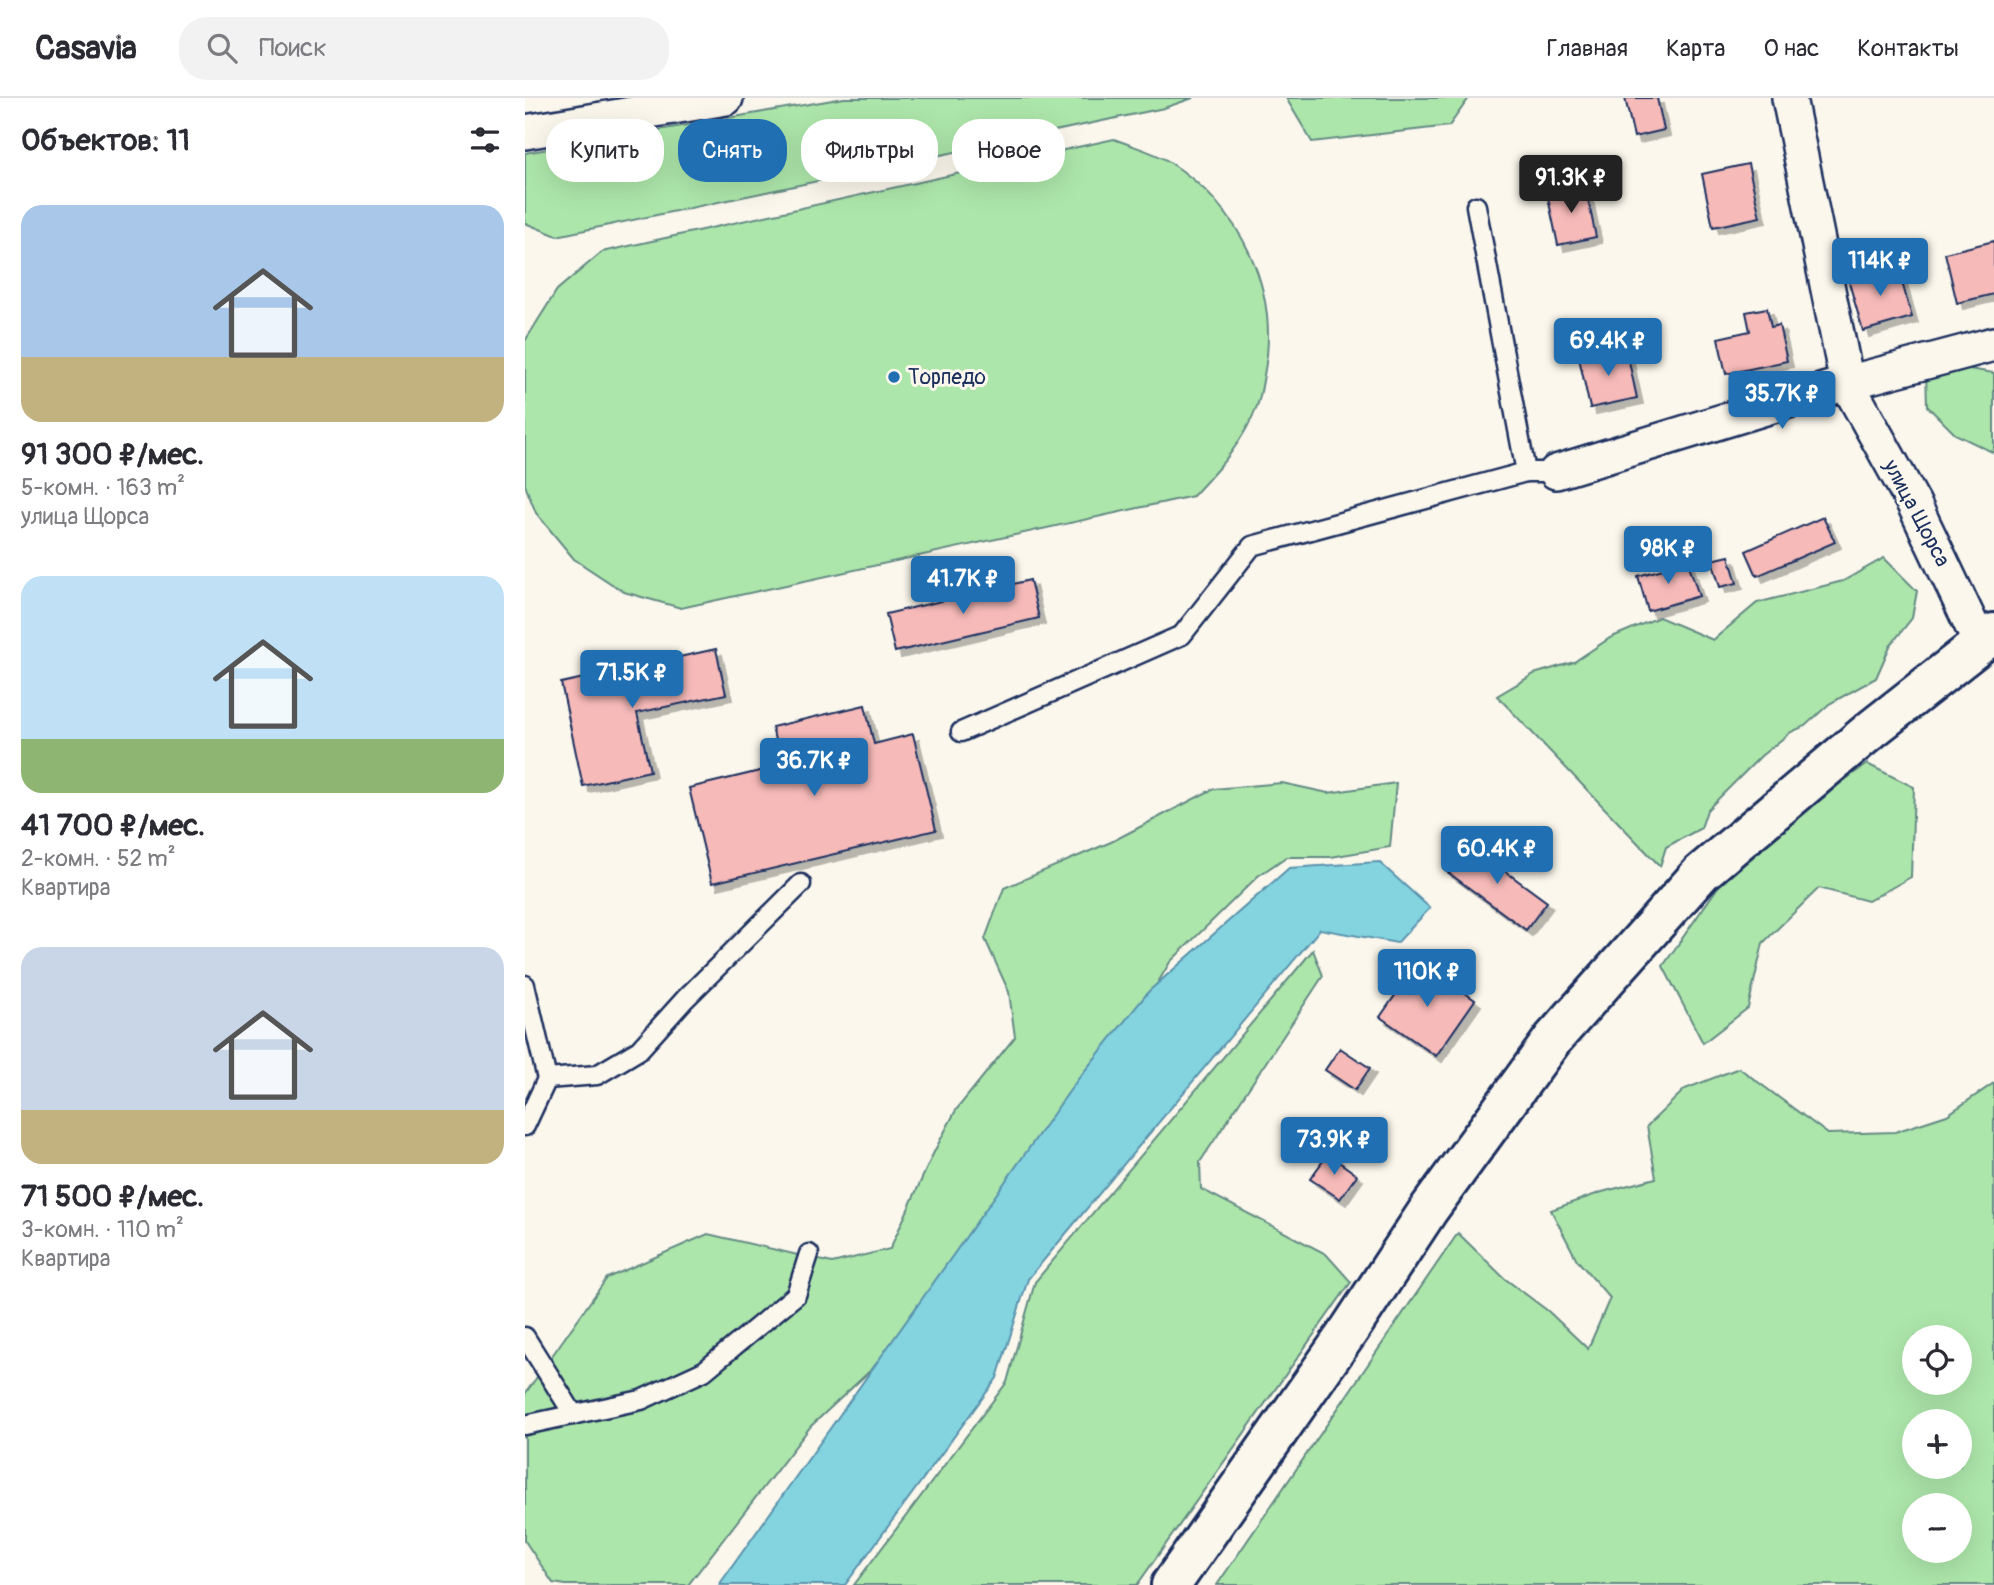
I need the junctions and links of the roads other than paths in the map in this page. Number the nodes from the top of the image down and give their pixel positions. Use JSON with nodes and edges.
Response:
{"nodes":[{"id":1,"x":726,"y":98,"type":"edge"},
{"id":2,"x":1789,"y":98,"type":"edge"},
{"id":3,"x":525,"y":132,"type":"edge"},
{"id":4,"x":1476,"y":206,"type":"dead end"},
{"id":5,"x":1994,"y":344,"type":"edge"},
{"id":6,"x":1847,"y":383,"type":"junction"},
{"id":7,"x":1541,"y":472,"type":"junction"},
{"id":8,"x":1987,"y":638,"type":"edge"},
{"id":9,"x":961,"y":732,"type":"dead end"},
{"id":10,"x":801,"y":884,"type":"dead end"},
{"id":11,"x":525,"y":985,"type":"edge"},
{"id":12,"x":547,"y":1079,"type":"junction"},
{"id":13,"x":525,"y":1126,"type":"edge"},
{"id":14,"x":809,"y":1254,"type":"dead end"},
{"id":15,"x":525,"y":1336,"type":"edge"},
{"id":16,"x":574,"y":1415,"type":"junction"},
{"id":17,"x":525,"y":1425,"type":"edge"},
{"id":18,"x":1171,"y":1585,"type":"edge"}],
"edges":[{"from":1,"to":3,"type":"street"},
{"from":2,"to":6,"type":"street","name":"улица Щорса"},
{"from":4,"to":7,"type":"lane"},
{"from":5,"to":6,"type":"street"},
{"from":6,"to":7,"type":"street"},
{"from":6,"to":8,"type":"street","name":"улица Щорса"},
{"from":7,"to":9,"type":"lane"},
{"from":8,"to":18,"type":"main road"},
{"from":10,"to":12,"type":"lane"},
{"from":11,"to":12,"type":"lane"},
{"from":12,"to":13,"type":"lane"},
{"from":14,"to":16,"type":"lane"},
{"from":15,"to":16,"type":"lane"},
{"from":16,"to":17,"type":"lane"}]}
